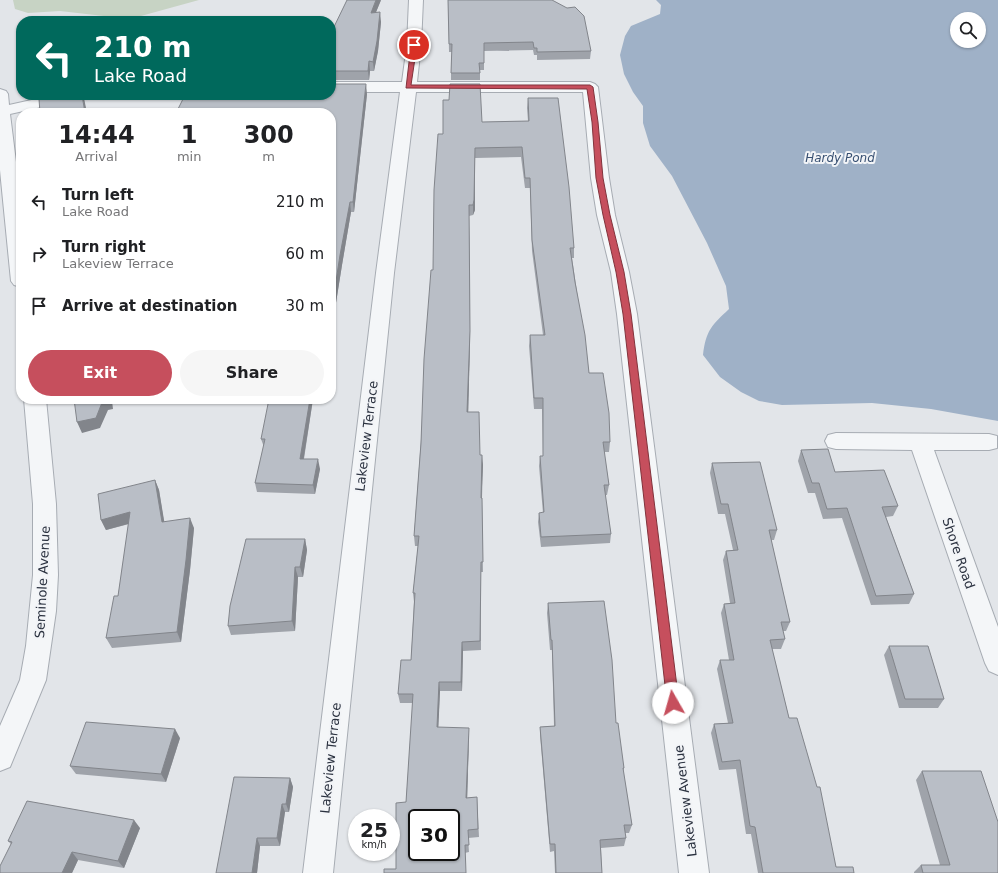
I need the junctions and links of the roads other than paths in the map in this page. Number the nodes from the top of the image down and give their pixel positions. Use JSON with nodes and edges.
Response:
{"nodes":[{"id":1,"x":416,"y":0,"type":"edge"},
{"id":2,"x":336,"y":87,"type":"edge"},
{"id":3,"x":408,"y":87,"type":"junction"},
{"id":4,"x":29,"y":100,"type":"edge"},
{"id":5,"x":1,"y":103,"type":"edge"},
{"id":6,"x":16,"y":236,"type":"edge"},
{"id":7,"x":36,"y":404,"type":"edge"},
{"id":8,"x":836,"y":441,"type":"dead end"},
{"id":9,"x":920,"y":442,"type":"junction"},
{"id":10,"x":989,"y":442,"type":"dead end"},
{"id":11,"x":998,"y":663,"type":"edge"},
{"id":12,"x":0,"y":758,"type":"edge"},
{"id":13,"x":318,"y":873,"type":"edge"},
{"id":14,"x":694,"y":873,"type":"edge"}],
"edges":[{"from":1,"to":3,"type":"street","name":"Lakeview Terrace"},
{"from":2,"to":3,"type":"street"},
{"from":3,"to":13,"type":"street","name":"Lakeview Terrace"},
{"from":3,"to":14,"type":"street","name":"Lakeview Avenue"},
{"from":4,"to":5,"type":"street"},
{"from":5,"to":6,"type":"street"},
{"from":7,"to":12,"type":"street","name":"Seminole Avenue"},
{"from":8,"to":9,"type":"street"},
{"from":9,"to":10,"type":"street"},
{"from":9,"to":11,"type":"street","name":"Shore Road"}]}
